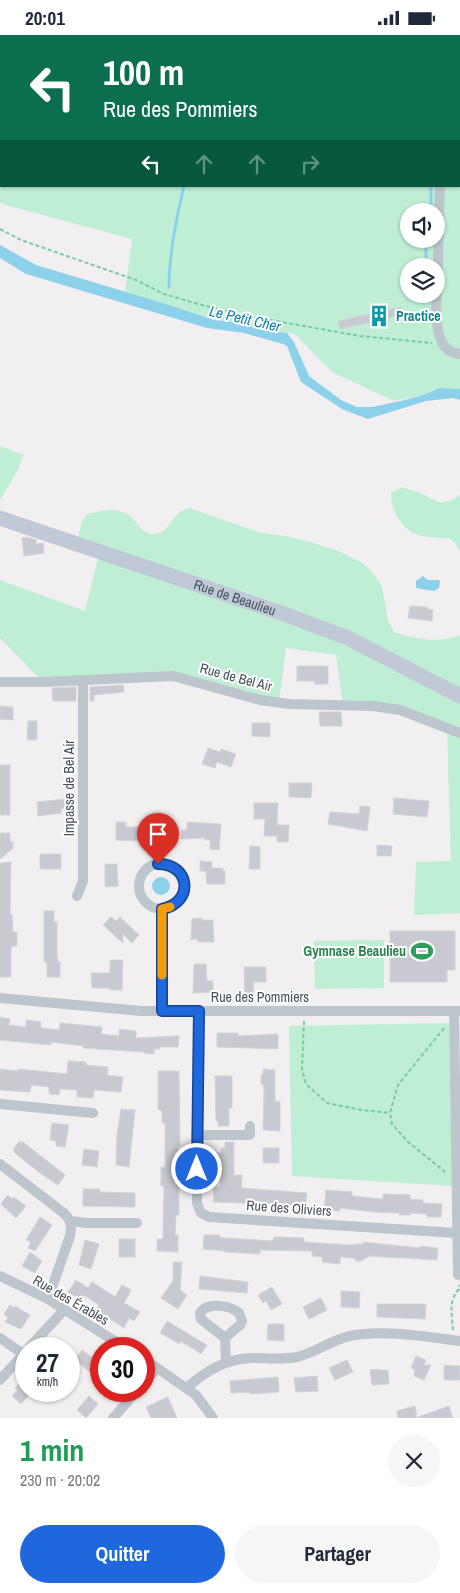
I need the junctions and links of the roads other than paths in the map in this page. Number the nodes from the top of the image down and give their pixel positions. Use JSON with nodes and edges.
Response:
{"nodes":[{"id":1,"x":440,"y":187,"type":"edge"},
{"id":2,"x":460,"y":354,"type":"edge"},
{"id":3,"x":0,"y":518,"type":"edge"},
{"id":4,"x":83,"y":680,"type":"junction"},
{"id":5,"x":0,"y":682,"type":"edge"},
{"id":6,"x":460,"y":696,"type":"edge"},
{"id":7,"x":460,"y":733,"type":"edge"},
{"id":8,"x":77,"y":896,"type":"dead end"},
{"id":9,"x":162,"y":909,"type":"junction"},
{"id":10,"x":0,"y":998,"type":"edge"},
{"id":11,"x":162,"y":1011,"type":"junction"},
{"id":12,"x":199,"y":1011,"type":"junction"},
{"id":13,"x":457,"y":1011,"type":"edge"},
{"id":14,"x":0,"y":1104,"type":"edge"},
{"id":15,"x":93,"y":1113,"type":"dead end"},
{"id":16,"x":250,"y":1126,"type":"dead end"},
{"id":17,"x":196,"y":1135,"type":"junction"},
{"id":18,"x":0,"y":1164,"type":"edge"},
{"id":19,"x":70,"y":1221,"type":"junction"},
{"id":20,"x":137,"y":1223,"type":"dead end"},
{"id":21,"x":456,"y":1233,"type":"junction"},
{"id":22,"x":458,"y":1275,"type":"road end"},
{"id":23,"x":0,"y":1276,"type":"edge"},
{"id":24,"x":48,"y":1299,"type":"junction"},
{"id":25,"x":64,"y":1309,"type":"junction"},
{"id":26,"x":39,"y":1337,"type":"edge"},
{"id":27,"x":108,"y":1337,"type":"edge"},
{"id":28,"x":0,"y":1338,"type":"edge"},
{"id":29,"x":225,"y":1338,"type":"dead end"},
{"id":30,"x":457,"y":1341,"type":"edge"},
{"id":31,"x":15,"y":1346,"type":"edge"},
{"id":32,"x":15,"y":1363,"type":"edge"},
{"id":33,"x":226,"y":1363,"type":"junction"},
{"id":34,"x":157,"y":1368,"type":"joint"},
{"id":35,"x":155,"y":1370,"type":"edge"},
{"id":36,"x":0,"y":1380,"type":"edge"},
{"id":37,"x":187,"y":1388,"type":"junction"},
{"id":38,"x":127,"y":1402,"type":"edge"},
{"id":39,"x":113,"y":1418,"type":"edge"},
{"id":40,"x":213,"y":1418,"type":"edge"}],
"edges":[{"from":1,"to":2,"type":"street"},
{"from":3,"to":6,"type":"street","name":"Rue de Beaulieu"},
{"from":4,"to":5,"type":"street","name":"Rue de Bel Air"},
{"from":4,"to":7,"type":"street","name":"Rue de Bel Air"},
{"from":4,"to":8,"type":"street","name":"Impasse de Bel Air"},
{"from":9,"to":9,"type":"street"},
{"from":9,"to":11,"type":"street"},
{"from":10,"to":11,"type":"street","name":"Rue des Pommiers"},
{"from":11,"to":12,"type":"street","name":"Rue des Pommiers"},
{"from":12,"to":13,"type":"street","name":"Rue des Pommiers"},
{"from":12,"to":17,"type":"street","name":"Rue des Oliviers"},
{"from":13,"to":21,"type":"street"},
{"from":14,"to":15,"type":"street"},
{"from":16,"to":17,"type":"street"},
{"from":17,"to":21,"type":"street","name":"Rue des Oliviers"},
{"from":18,"to":19,"type":"street"},
{"from":19,"to":20,"type":"street"},
{"from":19,"to":24,"type":"street"},
{"from":21,"to":22,"type":"street"},
{"from":23,"to":24,"type":"street","name":"Rue des Érables"},
{"from":24,"to":25,"type":"street","name":"Rue des Érables"},
{"from":25,"to":26,"type":"street"},
{"from":25,"to":27,"type":"street","name":"Rue des Érables"},
{"from":28,"to":31,"type":"street"},
{"from":29,"to":33,"type":"street"},
{"from":30,"to":33,"type":"street"},
{"from":32,"to":36,"type":"street"},
{"from":33,"to":37,"type":"street"},
{"from":34,"to":35,"type":"street"},
{"from":34,"to":37,"type":"street"},
{"from":37,"to":40,"type":"street"},
{"from":38,"to":39,"type":"street"}]}
